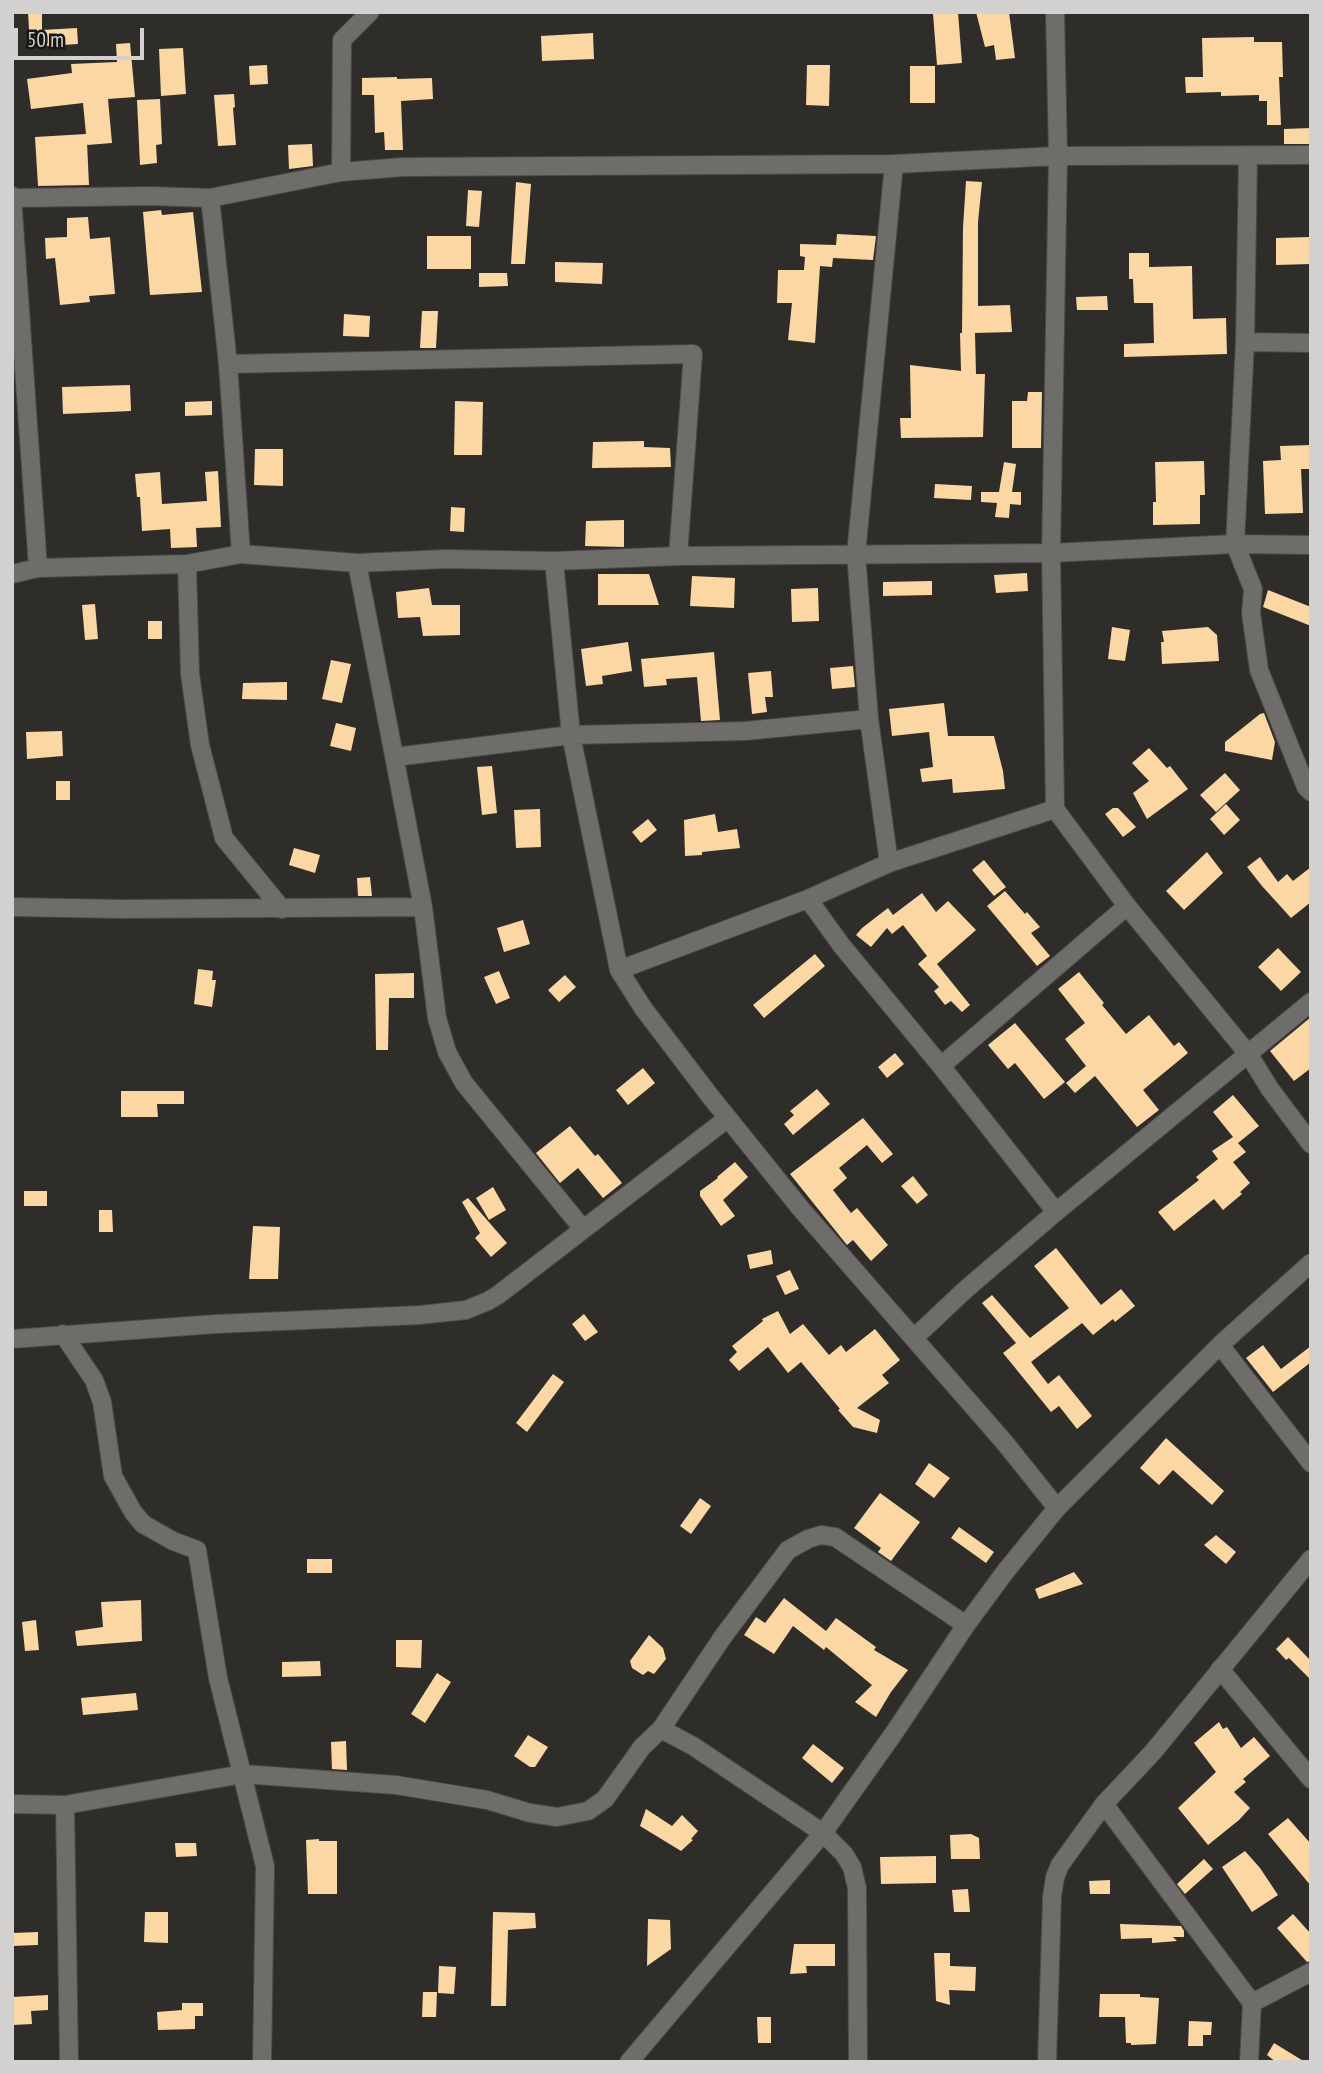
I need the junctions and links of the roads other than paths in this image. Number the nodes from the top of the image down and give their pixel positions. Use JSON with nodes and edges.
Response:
{"nodes":[{"id":1,"x":370,"y":12,"type":"edge"},
{"id":2,"x":1055,"y":12,"type":"edge"},
{"id":3,"x":1311,"y":155,"type":"edge"},
{"id":4,"x":1058,"y":156,"type":"junction"},
{"id":5,"x":1248,"y":156,"type":"junction"},
{"id":6,"x":894,"y":164,"type":"junction"},
{"id":7,"x":341,"y":172,"type":"junction"},
{"id":8,"x":13,"y":197,"type":"edge"},
{"id":9,"x":210,"y":198,"type":"junction"},
{"id":10,"x":1244,"y":342,"type":"junction"},
{"id":11,"x":1311,"y":343,"type":"edge"},
{"id":12,"x":228,"y":364,"type":"junction"},
{"id":13,"x":1235,"y":544,"type":"junction"},
{"id":14,"x":1311,"y":545,"type":"edge"},
{"id":15,"x":1051,"y":553,"type":"junction"},
{"id":16,"x":241,"y":554,"type":"junction"},
{"id":17,"x":856,"y":554,"type":"junction"},
{"id":18,"x":678,"y":556,"type":"junction"},
{"id":19,"x":554,"y":561,"type":"junction"},
{"id":20,"x":357,"y":563,"type":"junction"},
{"id":21,"x":187,"y":564,"type":"junction"},
{"id":22,"x":38,"y":568,"type":"junction"},
{"id":23,"x":12,"y":574,"type":"edge"},
{"id":24,"x":869,"y":719,"type":"junction"},
{"id":25,"x":571,"y":736,"type":"junction"},
{"id":26,"x":395,"y":757,"type":"junction"},
{"id":27,"x":1311,"y":792,"type":"edge"},
{"id":28,"x":1055,"y":810,"type":"junction"},
{"id":29,"x":889,"y":863,"type":"junction"},
{"id":30,"x":808,"y":899,"type":"junction"},
{"id":31,"x":1127,"y":906,"type":"junction"},
{"id":32,"x":12,"y":907,"type":"edge"},
{"id":33,"x":423,"y":907,"type":"junction"},
{"id":34,"x":282,"y":909,"type":"junction"},
{"id":35,"x":619,"y":970,"type":"junction"},
{"id":36,"x":1311,"y":1002,"type":"edge"},
{"id":37,"x":1249,"y":1055,"type":"junction"},
{"id":38,"x":941,"y":1066,"type":"junction"},
{"id":39,"x":728,"y":1118,"type":"junction"},
{"id":40,"x":1311,"y":1144,"type":"edge"},
{"id":41,"x":1056,"y":1212,"type":"junction"},
{"id":42,"x":583,"y":1229,"type":"junction"},
{"id":43,"x":1311,"y":1263,"type":"edge"},
{"id":44,"x":63,"y":1334,"type":"junction"},
{"id":45,"x":914,"y":1338,"type":"junction"},
{"id":46,"x":12,"y":1339,"type":"edge"},
{"id":47,"x":1220,"y":1345,"type":"junction"},
{"id":48,"x":1311,"y":1463,"type":"edge"},
{"id":49,"x":1058,"y":1508,"type":"junction"},
{"id":50,"x":1311,"y":1559,"type":"edge"},
{"id":51,"x":966,"y":1625,"type":"junction"},
{"id":52,"x":1220,"y":1669,"type":"junction"},
{"id":53,"x":661,"y":1729,"type":"junction"},
{"id":54,"x":243,"y":1774,"type":"junction"},
{"id":55,"x":1311,"y":1779,"type":"edge"},
{"id":56,"x":12,"y":1804,"type":"edge"},
{"id":57,"x":1104,"y":1804,"type":"junction"},
{"id":58,"x":65,"y":1805,"type":"junction"},
{"id":59,"x":823,"y":1833,"type":"junction"},
{"id":60,"x":1311,"y":1972,"type":"edge"},
{"id":61,"x":1252,"y":2003,"type":"junction"},
{"id":62,"x":635,"y":2059,"type":"edge"},
{"id":63,"x":69,"y":2062,"type":"edge"},
{"id":64,"x":262,"y":2062,"type":"edge"},
{"id":65,"x":858,"y":2062,"type":"edge"},
{"id":66,"x":1047,"y":2062,"type":"edge"},
{"id":67,"x":1249,"y":2062,"type":"edge"}],
"edges":[{"from":1,"to":7,"type":"street"},
{"from":2,"to":4,"type":"street"},
{"from":3,"to":5,"type":"street"},
{"from":4,"to":5,"type":"street"},
{"from":4,"to":6,"type":"street"},
{"from":4,"to":15,"type":"street"},
{"from":5,"to":10,"type":"street"},
{"from":6,"to":7,"type":"street"},
{"from":6,"to":17,"type":"street"},
{"from":7,"to":9,"type":"street"},
{"from":8,"to":9,"type":"street"},
{"from":8,"to":22,"type":"street"},
{"from":9,"to":12,"type":"street"},
{"from":10,"to":11,"type":"street"},
{"from":10,"to":13,"type":"street"},
{"from":12,"to":16,"type":"street"},
{"from":12,"to":18,"type":"street"},
{"from":13,"to":14,"type":"street"},
{"from":13,"to":15,"type":"street"},
{"from":13,"to":27,"type":"street"},
{"from":15,"to":17,"type":"street"},
{"from":15,"to":28,"type":"street"},
{"from":16,"to":20,"type":"street"},
{"from":16,"to":21,"type":"street"},
{"from":17,"to":18,"type":"street"},
{"from":17,"to":24,"type":"street"},
{"from":18,"to":19,"type":"street"},
{"from":19,"to":20,"type":"street"},
{"from":19,"to":25,"type":"street"},
{"from":20,"to":26,"type":"street"},
{"from":21,"to":22,"type":"street"},
{"from":21,"to":34,"type":"street"},
{"from":22,"to":23,"type":"street"},
{"from":24,"to":25,"type":"street"},
{"from":24,"to":29,"type":"street"},
{"from":25,"to":26,"type":"street"},
{"from":25,"to":35,"type":"street"},
{"from":26,"to":33,"type":"street"},
{"from":28,"to":29,"type":"street"},
{"from":28,"to":31,"type":"street"},
{"from":29,"to":30,"type":"street"},
{"from":30,"to":35,"type":"street"},
{"from":30,"to":38,"type":"street"},
{"from":31,"to":37,"type":"street"},
{"from":31,"to":38,"type":"street"},
{"from":32,"to":34,"type":"street"},
{"from":33,"to":34,"type":"street"},
{"from":33,"to":42,"type":"street"},
{"from":35,"to":39,"type":"street"},
{"from":36,"to":37,"type":"street"},
{"from":37,"to":40,"type":"street"},
{"from":37,"to":41,"type":"street"},
{"from":38,"to":41,"type":"street"},
{"from":39,"to":42,"type":"street"},
{"from":39,"to":45,"type":"street"},
{"from":41,"to":45,"type":"street"},
{"from":42,"to":44,"type":"street"},
{"from":43,"to":47,"type":"street"},
{"from":44,"to":46,"type":"street"},
{"from":44,"to":54,"type":"street"},
{"from":45,"to":49,"type":"street"},
{"from":47,"to":48,"type":"street"},
{"from":47,"to":49,"type":"street"},
{"from":49,"to":51,"type":"street"},
{"from":50,"to":52,"type":"street"},
{"from":51,"to":53,"type":"street"},
{"from":51,"to":59,"type":"street"},
{"from":52,"to":55,"type":"street"},
{"from":52,"to":57,"type":"street"},
{"from":53,"to":54,"type":"street"},
{"from":53,"to":59,"type":"street"},
{"from":54,"to":58,"type":"street"},
{"from":54,"to":64,"type":"street"},
{"from":56,"to":58,"type":"street"},
{"from":57,"to":61,"type":"street"},
{"from":57,"to":66,"type":"street"},
{"from":58,"to":63,"type":"street"},
{"from":59,"to":62,"type":"street"},
{"from":59,"to":65,"type":"street"},
{"from":60,"to":61,"type":"street"},
{"from":61,"to":67,"type":"street"}]}
